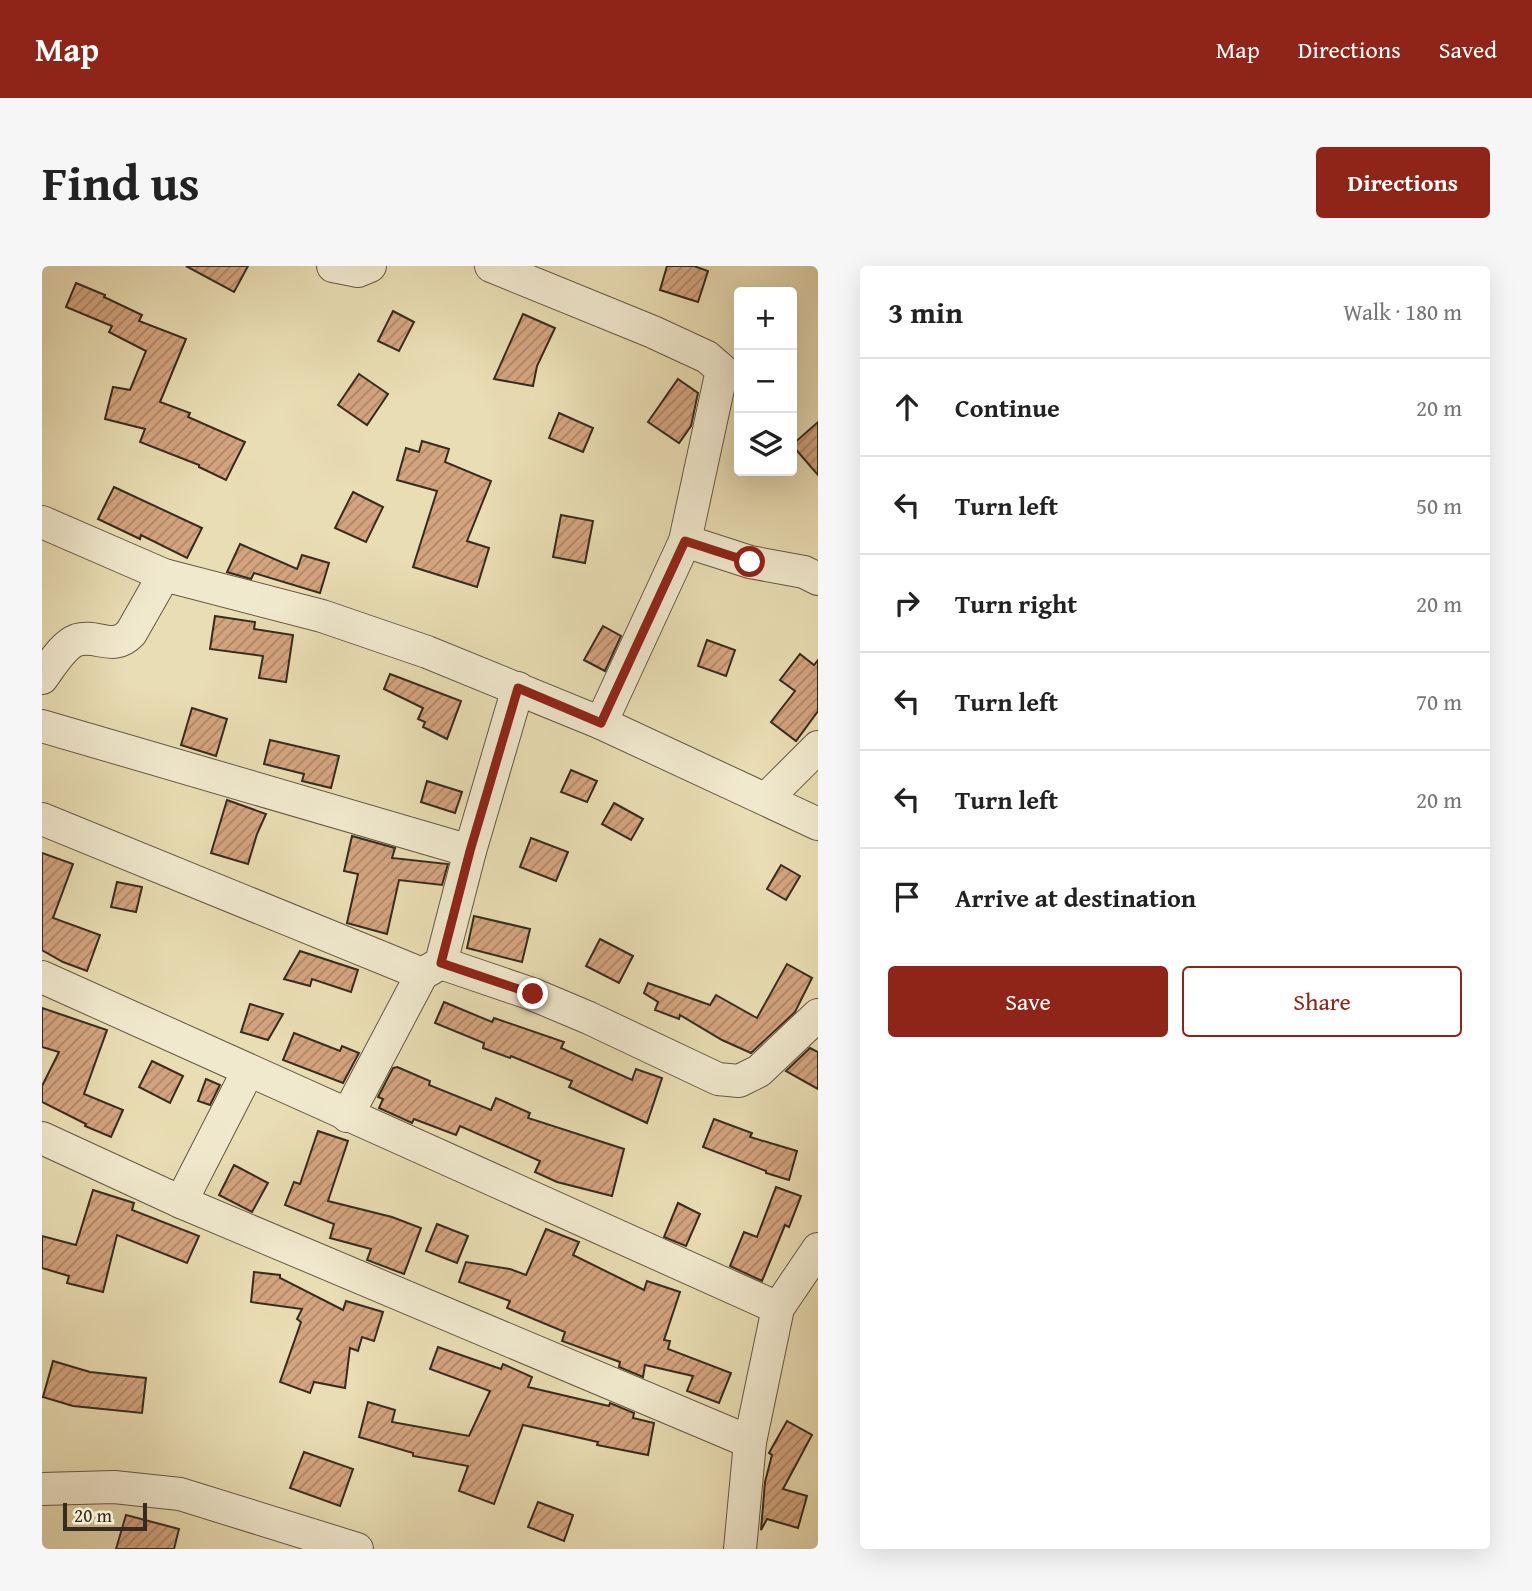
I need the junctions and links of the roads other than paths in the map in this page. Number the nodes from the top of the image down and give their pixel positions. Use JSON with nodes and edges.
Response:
{"nodes":[{"id":1,"x":333,"y":266,"type":"edge"},
{"id":2,"x":370,"y":266,"type":"edge"},
{"id":3,"x":491,"y":266,"type":"edge"},
{"id":4,"x":42,"y":522,"type":"edge"},
{"id":5,"x":685,"y":541,"type":"junction"},
{"id":6,"x":163,"y":575,"type":"junction"},
{"id":7,"x":818,"y":579,"type":"edge"},
{"id":8,"x":42,"y":678,"type":"edge"},
{"id":9,"x":518,"y":688,"type":"junction"},
{"id":10,"x":601,"y":723,"type":"junction"},
{"id":11,"x":42,"y":726,"type":"edge"},
{"id":12,"x":818,"y":747,"type":"edge"},
{"id":13,"x":767,"y":798,"type":"junction"},
{"id":14,"x":42,"y":819,"type":"edge"},
{"id":15,"x":818,"y":824,"type":"edge"},
{"id":16,"x":470,"y":851,"type":"junction"},
{"id":17,"x":432,"y":969,"type":"junction"},
{"id":18,"x":42,"y":977,"type":"edge"},
{"id":19,"x":818,"y":1015,"type":"edge"},
{"id":20,"x":248,"y":1071,"type":"junction"},
{"id":21,"x":347,"y":1116,"type":"junction"},
{"id":22,"x":42,"y":1138,"type":"edge"},
{"id":23,"x":181,"y":1202,"type":"junction"},
{"id":24,"x":818,"y":1249,"type":"edge"},
{"id":25,"x":778,"y":1308,"type":"junction"},
{"id":26,"x":750,"y":1442,"type":"junction"},
{"id":27,"x":42,"y":1489,"type":"edge"},
{"id":28,"x":351,"y":1549,"type":"edge"},
{"id":29,"x":740,"y":1549,"type":"edge"}],
"edges":[{"from":1,"to":2,"type":"street"},
{"from":3,"to":5,"type":"street"},
{"from":4,"to":6,"type":"street"},
{"from":5,"to":7,"type":"street"},
{"from":5,"to":10,"type":"street"},
{"from":6,"to":8,"type":"street"},
{"from":6,"to":9,"type":"street"},
{"from":9,"to":10,"type":"street"},
{"from":9,"to":16,"type":"street"},
{"from":10,"to":13,"type":"street"},
{"from":11,"to":16,"type":"street"},
{"from":12,"to":13,"type":"street"},
{"from":13,"to":15,"type":"street"},
{"from":14,"to":17,"type":"street"},
{"from":16,"to":17,"type":"street"},
{"from":17,"to":19,"type":"street"},
{"from":17,"to":21,"type":"street"},
{"from":18,"to":20,"type":"street"},
{"from":20,"to":21,"type":"street"},
{"from":20,"to":23,"type":"street"},
{"from":21,"to":25,"type":"street"},
{"from":22,"to":23,"type":"street"},
{"from":23,"to":26,"type":"street"},
{"from":24,"to":25,"type":"street"},
{"from":25,"to":26,"type":"street"},
{"from":26,"to":29,"type":"street"},
{"from":27,"to":28,"type":"street"}]}
